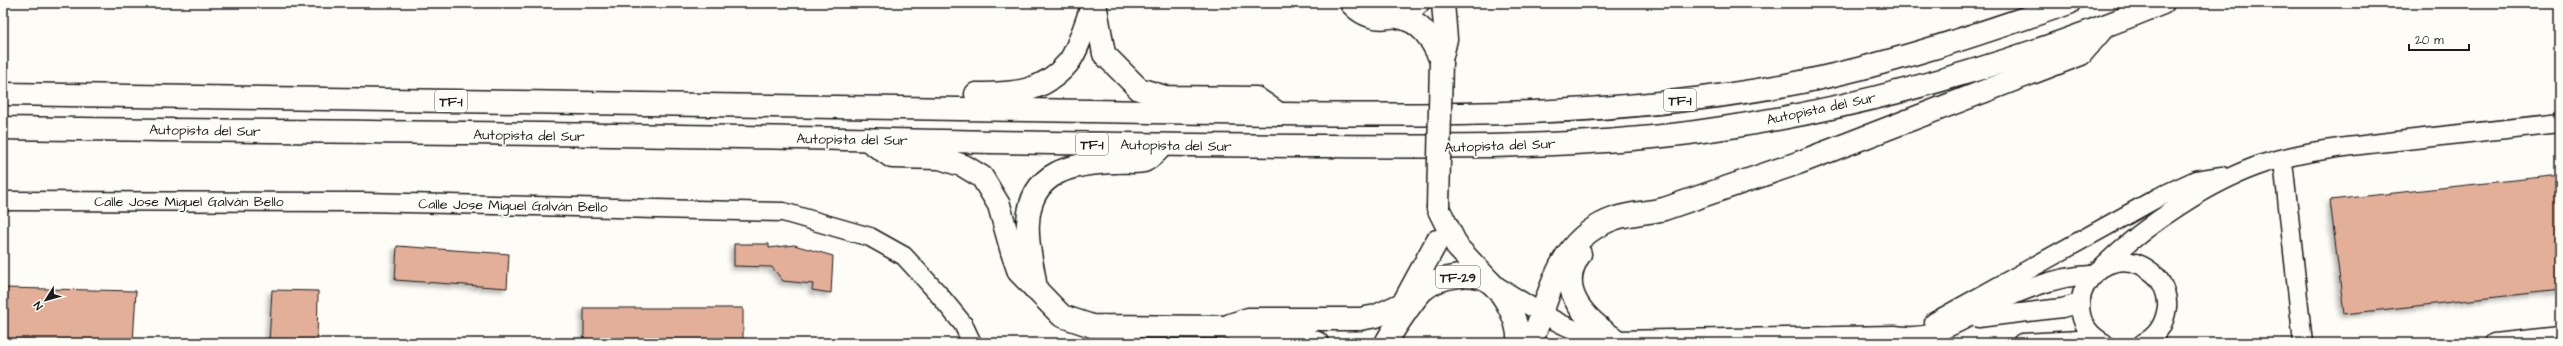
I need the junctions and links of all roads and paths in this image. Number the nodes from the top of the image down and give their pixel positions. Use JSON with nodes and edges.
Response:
{"nodes":[{"id":1,"x":1094,"y":3,"type":"edge"},
{"id":2,"x":1351,"y":3,"type":"edge"},
{"id":3,"x":1418,"y":3,"type":"edge"},
{"id":4,"x":1443,"y":3,"type":"edge"},
{"id":5,"x":2069,"y":3,"type":"edge"},
{"id":6,"x":2162,"y":3,"type":"edge"},
{"id":7,"x":1397,"y":17,"type":"junction"},
{"id":8,"x":2104,"y":27,"type":"junction"},
{"id":9,"x":1441,"y":60,"type":"junction"},
{"id":10,"x":3,"y":94,"type":"edge"},
{"id":11,"x":899,"y":108,"type":"junction"},
{"id":12,"x":1279,"y":114,"type":"junction"},
{"id":13,"x":2560,"y":123,"type":"edge"},
{"id":14,"x":3,"y":128,"type":"edge"},
{"id":15,"x":866,"y":139,"type":"junction"},
{"id":16,"x":1163,"y":145,"type":"junction"},
{"id":17,"x":2327,"y":150,"type":"junction"},
{"id":18,"x":2284,"y":170,"type":"junction"},
{"id":19,"x":2240,"y":179,"type":"junction"},
{"id":20,"x":3,"y":201,"type":"edge"},
{"id":21,"x":1438,"y":208,"type":"junction"},
{"id":22,"x":1648,"y":213,"type":"junction"},
{"id":23,"x":1437,"y":241,"type":"junction"},
{"id":24,"x":2097,"y":271,"type":"junction"},
{"id":25,"x":1491,"y":283,"type":"junction"},
{"id":26,"x":1036,"y":290,"type":"junction"},
{"id":27,"x":1422,"y":291,"type":"junction"},
{"id":28,"x":1404,"y":303,"type":"junction"},
{"id":29,"x":2080,"y":303,"type":"junction"},
{"id":30,"x":1542,"y":314,"type":"junction"},
{"id":31,"x":1962,"y":321,"type":"junction"},
{"id":32,"x":1226,"y":327,"type":"junction"},
{"id":33,"x":1894,"y":335,"type":"junction"},
{"id":34,"x":2560,"y":336,"type":"edge"},
{"id":35,"x":1388,"y":340,"type":"edge"},
{"id":36,"x":1616,"y":340,"type":"junction"},
{"id":37,"x":1290,"y":341,"type":"edge"},
{"id":38,"x":2101,"y":341,"type":"edge"},
{"id":39,"x":972,"y":343,"type":"edge"},
{"id":40,"x":1317,"y":343,"type":"edge"},
{"id":41,"x":1518,"y":343,"type":"edge"},
{"id":42,"x":1531,"y":343,"type":"edge"},
{"id":43,"x":2022,"y":343,"type":"edge"},
{"id":44,"x":2143,"y":343,"type":"edge"},
{"id":45,"x":2303,"y":343,"type":"edge"},
{"id":46,"x":2494,"y":343,"type":"edge"}],
"edges":[{"from":1,"to":11,"type":"main road"},
{"from":1,"to":12,"type":"main road"},
{"from":2,"to":7,"type":"main road"},
{"from":3,"to":7,"type":"main road"},
{"from":4,"to":9,"type":"main road"},
{"from":5,"to":12,"type":"main road","number":"TF-1"},
{"from":6,"to":8,"type":"main road","name":"Autopista del Sur","number":"TF-1"},
{"from":7,"to":9,"type":"main road"},
{"from":8,"to":16,"type":"main road","name":"Autopista del Sur","number":"TF-1"},
{"from":8,"to":22,"type":"main road"},
{"from":9,"to":21,"type":"main road","bridge":true},
{"from":10,"to":11,"type":"main road","number":"TF-1"},
{"from":11,"to":12,"type":"main road","number":"TF-1"},
{"from":13,"to":17,"type":"street"},
{"from":14,"to":15,"type":"main road","name":"Autopista del Sur","number":"TF-1"},
{"from":15,"to":16,"type":"main road","name":"Autopista del Sur","number":"TF-1"},
{"from":15,"to":26,"type":"main road"},
{"from":16,"to":26,"type":"main road"},
{"from":17,"to":18,"type":"street"},
{"from":17,"to":19,"type":"street"},
{"from":18,"to":19,"type":"street"},
{"from":18,"to":45,"type":"street"},
{"from":19,"to":24,"type":"street"},
{"from":19,"to":33,"type":"street"},
{"from":20,"to":39,"type":"street","name":"Calle Jose Miguel Galván Bello"},
{"from":21,"to":23,"type":"main road"},
{"from":21,"to":25,"type":"main road"},
{"from":22,"to":30,"type":"main road"},
{"from":22,"to":36,"type":"main road"},
{"from":23,"to":27,"type":"main road"},
{"from":23,"to":28,"type":"main road"},
{"from":24,"to":29,"type":"street"},
{"from":24,"to":31,"type":"street"},
{"from":24,"to":44,"type":"street"},
{"from":25,"to":27,"type":"main road","number":"TF-29"},
{"from":25,"to":30,"type":"street"},
{"from":25,"to":41,"type":"main road","number":"TF-29"},
{"from":26,"to":32,"type":"main road"},
{"from":27,"to":35,"type":"main road","number":"TF-29"},
{"from":28,"to":32,"type":"main road"},
{"from":28,"to":35,"type":"main road"},
{"from":29,"to":31,"type":"street"},
{"from":29,"to":38,"type":"street"},
{"from":30,"to":36,"type":"street"},
{"from":30,"to":42,"type":"main road"},
{"from":31,"to":33,"type":"street"},
{"from":32,"to":37,"type":"main road"},
{"from":33,"to":36,"type":"street"},
{"from":34,"to":46,"type":"street"},
{"from":37,"to":40,"type":"main road"},
{"from":38,"to":43,"type":"street"}]}
